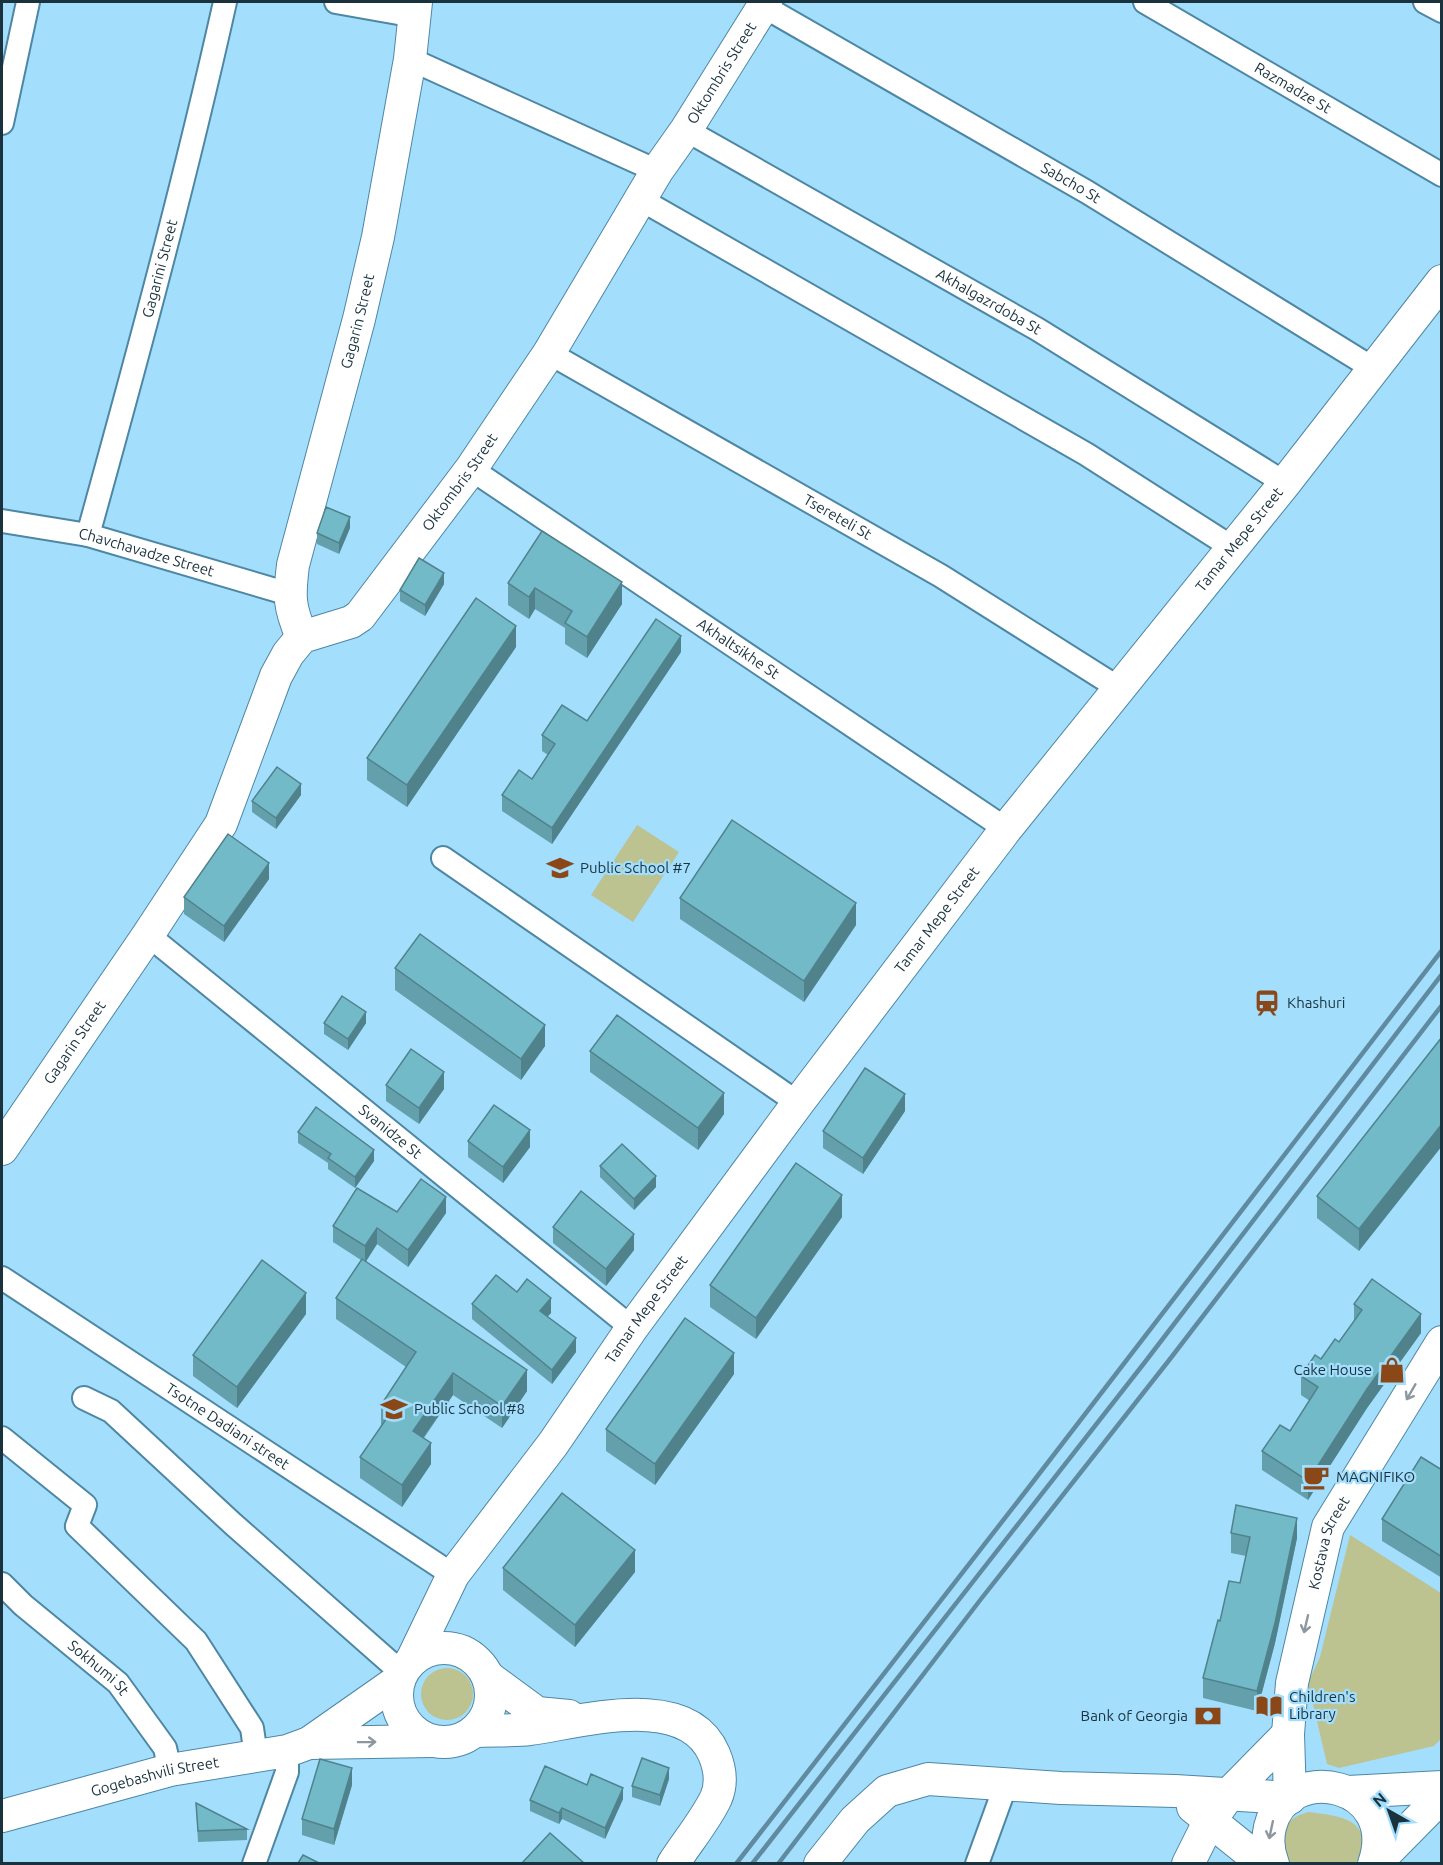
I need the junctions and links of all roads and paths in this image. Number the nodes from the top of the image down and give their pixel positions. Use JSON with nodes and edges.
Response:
{"nodes":[{"id":1,"x":28,"y":2,"type":"edge"},
{"id":2,"x":225,"y":2,"type":"edge"},
{"id":3,"x":336,"y":2,"type":"edge"},
{"id":4,"x":1145,"y":2,"type":"edge"},
{"id":5,"x":1425,"y":2,"type":"edge"},
{"id":6,"x":763,"y":3,"type":"edge"},
{"id":7,"x":415,"y":9,"type":"edge"},
{"id":8,"x":1442,"y":11,"type":"edge"},
{"id":9,"x":410,"y":59,"type":"junction"},
{"id":10,"x":2,"y":123,"type":"edge"},
{"id":11,"x":686,"y":130,"type":"junction"},
{"id":12,"x":657,"y":171,"type":"junction"},
{"id":13,"x":1442,"y":175,"type":"edge"},
{"id":14,"x":640,"y":199,"type":"junction"},
{"id":15,"x":1442,"y":281,"type":"edge"},
{"id":16,"x":549,"y":353,"type":"junction"},
{"id":17,"x":1374,"y":369,"type":"junction"},
{"id":18,"x":471,"y":469,"type":"junction"},
{"id":19,"x":1285,"y":483,"type":"junction"},
{"id":20,"x":2,"y":521,"type":"edge"},
{"id":21,"x":88,"y":535,"type":"junction"},
{"id":22,"x":1233,"y":548,"type":"junction"},
{"id":23,"x":289,"y":594,"type":"junction"},
{"id":24,"x":302,"y":637,"type":"junction"},
{"id":25,"x":1120,"y":688,"type":"junction"},
{"id":26,"x":1006,"y":829,"type":"junction"},
{"id":27,"x":442,"y":858,"type":"dead end"},
{"id":28,"x":148,"y":935,"type":"junction"},
{"id":29,"x":798,"y":1103,"type":"junction"},
{"id":30,"x":2,"y":1149,"type":"edge"},
{"id":31,"x":2,"y":1278,"type":"edge"},
{"id":32,"x":632,"y":1328,"type":"junction"},
{"id":33,"x":1442,"y":1342,"type":"edge"},
{"id":34,"x":84,"y":1398,"type":"dead end"},
{"id":35,"x":2,"y":1438,"type":"edge"},
{"id":36,"x":453,"y":1575,"type":"junction"},
{"id":37,"x":2,"y":1584,"type":"edge"},
{"id":38,"x":479,"y":1666,"type":"junction"},
{"id":39,"x":404,"y":1671,"type":"junction"},
{"id":40,"x":591,"y":1718,"type":"junction"},
{"id":41,"x":475,"y":1731,"type":"junction"},
{"id":42,"x":1288,"y":1734,"type":"junction"},
{"id":43,"x":433,"y":1741,"type":"junction"},
{"id":44,"x":298,"y":1747,"type":"junction"},
{"id":45,"x":256,"y":1756,"type":"junction"},
{"id":46,"x":170,"y":1770,"type":"junction"},
{"id":47,"x":1006,"y":1784,"type":"junction"},
{"id":48,"x":1442,"y":1787,"type":"edge"},
{"id":49,"x":1175,"y":1791,"type":"junction"},
{"id":50,"x":1348,"y":1791,"type":"junction"},
{"id":51,"x":1230,"y":1793,"type":"junction"},
{"id":52,"x":1442,"y":1796,"type":"edge"},
{"id":53,"x":1290,"y":1798,"type":"junction"},
{"id":54,"x":2,"y":1816,"type":"edge"},
{"id":55,"x":1209,"y":1822,"type":"junction"},
{"id":56,"x":1384,"y":1852,"type":"edge"},
{"id":57,"x":254,"y":1863,"type":"edge"},
{"id":58,"x":674,"y":1863,"type":"edge"},
{"id":59,"x":820,"y":1863,"type":"edge"},
{"id":60,"x":976,"y":1863,"type":"edge"},
{"id":61,"x":1188,"y":1863,"type":"edge"},
{"id":62,"x":1264,"y":1863,"type":"edge"},
{"id":63,"x":1273,"y":1863,"type":"edge"}],
"edges":[{"from":1,"to":10,"type":"street"},
{"from":2,"to":21,"type":"street","name":"Gagarini Street"},
{"from":3,"to":7,"type":"street"},
{"from":4,"to":13,"type":"street","name":"Razmadze St"},
{"from":5,"to":8,"type":"street"},
{"from":6,"to":11,"type":"street","name":"Oktombris Street"},
{"from":6,"to":17,"type":"street","name":"Sabcho St"},
{"from":7,"to":9,"type":"street","name":"Gagarin Street"},
{"from":9,"to":12,"type":"street"},
{"from":9,"to":23,"type":"street","name":"Gagarin Street"},
{"from":11,"to":12,"type":"street","name":"Oktombris Street"},
{"from":11,"to":19,"type":"street","name":"Akhalgazrdoba St"},
{"from":12,"to":14,"type":"street","name":"Oktombris Street"},
{"from":14,"to":16,"type":"street","name":"Oktombris Street"},
{"from":14,"to":22,"type":"street"},
{"from":15,"to":17,"type":"street","name":"Tamar Mepe Street"},
{"from":16,"to":18,"type":"street","name":"Oktombris Street"},
{"from":16,"to":25,"type":"street","name":"Tsereteli St"},
{"from":17,"to":19,"type":"street","name":"Tamar Mepe Street"},
{"from":18,"to":24,"type":"street","name":"Oktombris Street"},
{"from":18,"to":26,"type":"street","name":"Akhaltsikhe St"},
{"from":19,"to":22,"type":"street","name":"Tamar Mepe Street"},
{"from":20,"to":21,"type":"street","name":"Chavchavadze Street"},
{"from":21,"to":23,"type":"street","name":"Chavchavadze Street"},
{"from":22,"to":25,"type":"street","name":"Tamar Mepe Street"},
{"from":23,"to":24,"type":"street","name":"Gagarin Street"},
{"from":24,"to":28,"type":"street"},
{"from":25,"to":26,"type":"street","name":"Tamar Mepe Street"},
{"from":26,"to":29,"type":"street","name":"Tamar Mepe Street"},
{"from":27,"to":29,"type":"street"},
{"from":28,"to":30,"type":"street","name":"Gagarin Street"},
{"from":28,"to":32,"type":"street","name":"Svanidze St"},
{"from":29,"to":32,"type":"street","name":"Tamar Mepe Street"},
{"from":31,"to":36,"type":"street","name":"Tsotne Dadiani street"},
{"from":32,"to":36,"type":"street","name":"Tamar Mepe Street"},
{"from":33,"to":42,"type":"street","name":"Kostava Street","one_way":true},
{"from":34,"to":39,"type":"street"},
{"from":35,"to":45,"type":"street"},
{"from":36,"to":38,"type":"street"},
{"from":36,"to":39,"type":"street","name":"Tamar Mepe Street"},
{"from":37,"to":46,"type":"street","name":"Sokhumi St"},
{"from":38,"to":39,"type":"street"},
{"from":38,"to":40,"type":"street"},
{"from":38,"to":41,"type":"street"},
{"from":39,"to":43,"type":"street"},
{"from":39,"to":44,"type":"street","name":"Gogebashvili Street"},
{"from":40,"to":41,"type":"street"},
{"from":40,"to":58,"type":"street"},
{"from":41,"to":43,"type":"street"},
{"from":42,"to":51,"type":"street"},
{"from":42,"to":53,"type":"street","name":"Kostava Street"},
{"from":44,"to":43,"type":"street","name":"Gogebashvili Street","one_way":true},
{"from":44,"to":45,"type":"street","name":"Gogebashvili Street"},
{"from":44,"to":57,"type":"street"},
{"from":45,"to":46,"type":"street","name":"Gogebashvili Street"},
{"from":46,"to":54,"type":"street","name":"Gogebashvili Street"},
{"from":47,"to":49,"type":"street"},
{"from":47,"to":59,"type":"street"},
{"from":47,"to":60,"type":"street"},
{"from":48,"to":50,"type":"street"},
{"from":49,"to":51,"type":"street"},
{"from":49,"to":55,"type":"street"},
{"from":50,"to":53,"type":"street"},
{"from":50,"to":56,"type":"street"},
{"from":51,"to":53,"type":"street"},
{"from":51,"to":55,"type":"street"},
{"from":52,"to":56,"type":"street"},
{"from":53,"to":63,"type":"street","one_way":true},
{"from":55,"to":61,"type":"street"},
{"from":55,"to":62,"type":"street"}]}
